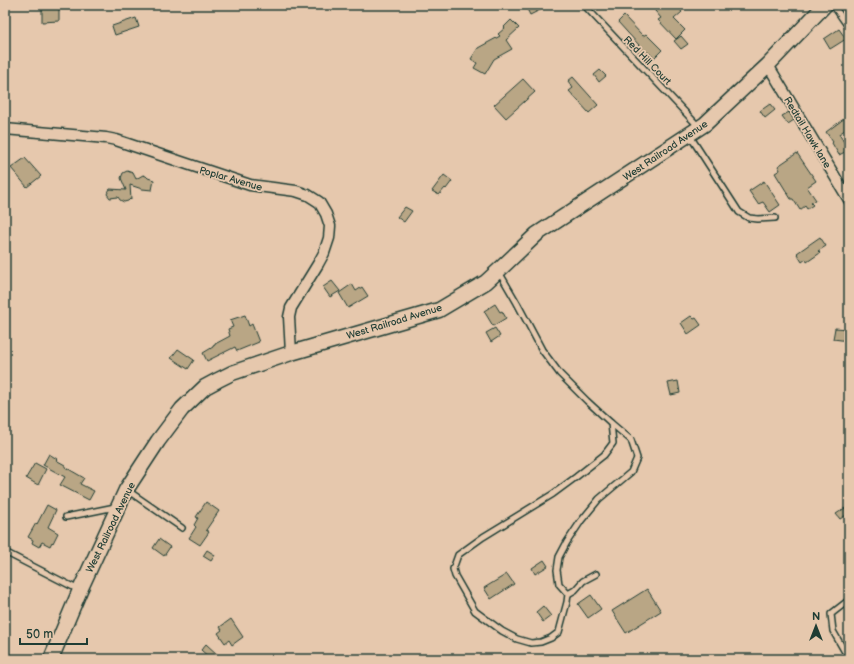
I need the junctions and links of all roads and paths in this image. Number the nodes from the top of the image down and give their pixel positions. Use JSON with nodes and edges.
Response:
{"nodes":[{"id":1,"x":584,"y":5,"type":"edge"},
{"id":2,"x":825,"y":5,"type":"edge"},
{"id":3,"x":833,"y":5,"type":"edge"},
{"id":4,"x":849,"y":28,"type":"edge"},
{"id":5,"x":768,"y":65,"type":"junction"},
{"id":6,"x":5,"y":129,"type":"edge"},
{"id":7,"x":695,"y":131,"type":"junction"},
{"id":8,"x":849,"y":200,"type":"edge"},
{"id":9,"x":775,"y":218,"type":"dead end"},
{"id":10,"x":498,"y":271,"type":"junction"},
{"id":11,"x":291,"y":353,"type":"junction"},
{"id":12,"x":611,"y":423,"type":"junction"},
{"id":13,"x":126,"y":490,"type":"junction"},
{"id":14,"x":118,"y":506,"type":"junction"},
{"id":15,"x":66,"y":517,"type":"dead end"},
{"id":16,"x":182,"y":528,"type":"dead end"},
{"id":17,"x":5,"y":552,"type":"edge"},
{"id":18,"x":596,"y":574,"type":"dead end"},
{"id":19,"x":80,"y":590,"type":"junction"},
{"id":20,"x":568,"y":594,"type":"junction"},
{"id":21,"x":849,"y":600,"type":"edge"},
{"id":22,"x":51,"y":659,"type":"edge"},
{"id":23,"x":849,"y":659,"type":"edge"}],
"edges":[{"from":1,"to":7,"type":"lane","name":"Red Hill Court"},
{"from":2,"to":5,"type":"main road","name":"West Railroad Avenue"},
{"from":3,"to":4,"type":"lane"},
{"from":5,"to":7,"type":"main road","name":"West Railroad Avenue"},
{"from":5,"to":8,"type":"street","name":"Redtail Hawk lane"},
{"from":6,"to":11,"type":"street","name":"Poplar Avenue"},
{"from":7,"to":9,"type":"lane","name":"Red Hill Court"},
{"from":7,"to":10,"type":"main road","name":"West Railroad Avenue"},
{"from":10,"to":11,"type":"main road","name":"West Railroad Avenue"},
{"from":10,"to":12,"type":"lane"},
{"from":11,"to":13,"type":"main road","name":"West Railroad Avenue"},
{"from":12,"to":20,"type":"lane"},
{"from":12,"to":20,"type":"lane"},
{"from":13,"to":14,"type":"main road","name":"West Railroad Avenue"},
{"from":13,"to":16,"type":"lane"},
{"from":14,"to":15,"type":"lane"},
{"from":14,"to":19,"type":"main road","name":"West Railroad Avenue"},
{"from":17,"to":19,"type":"lane"},
{"from":18,"to":20,"type":"lane"},
{"from":19,"to":22,"type":"main road","name":"West Railroad Avenue"},
{"from":21,"to":23,"type":"lane"}]}
